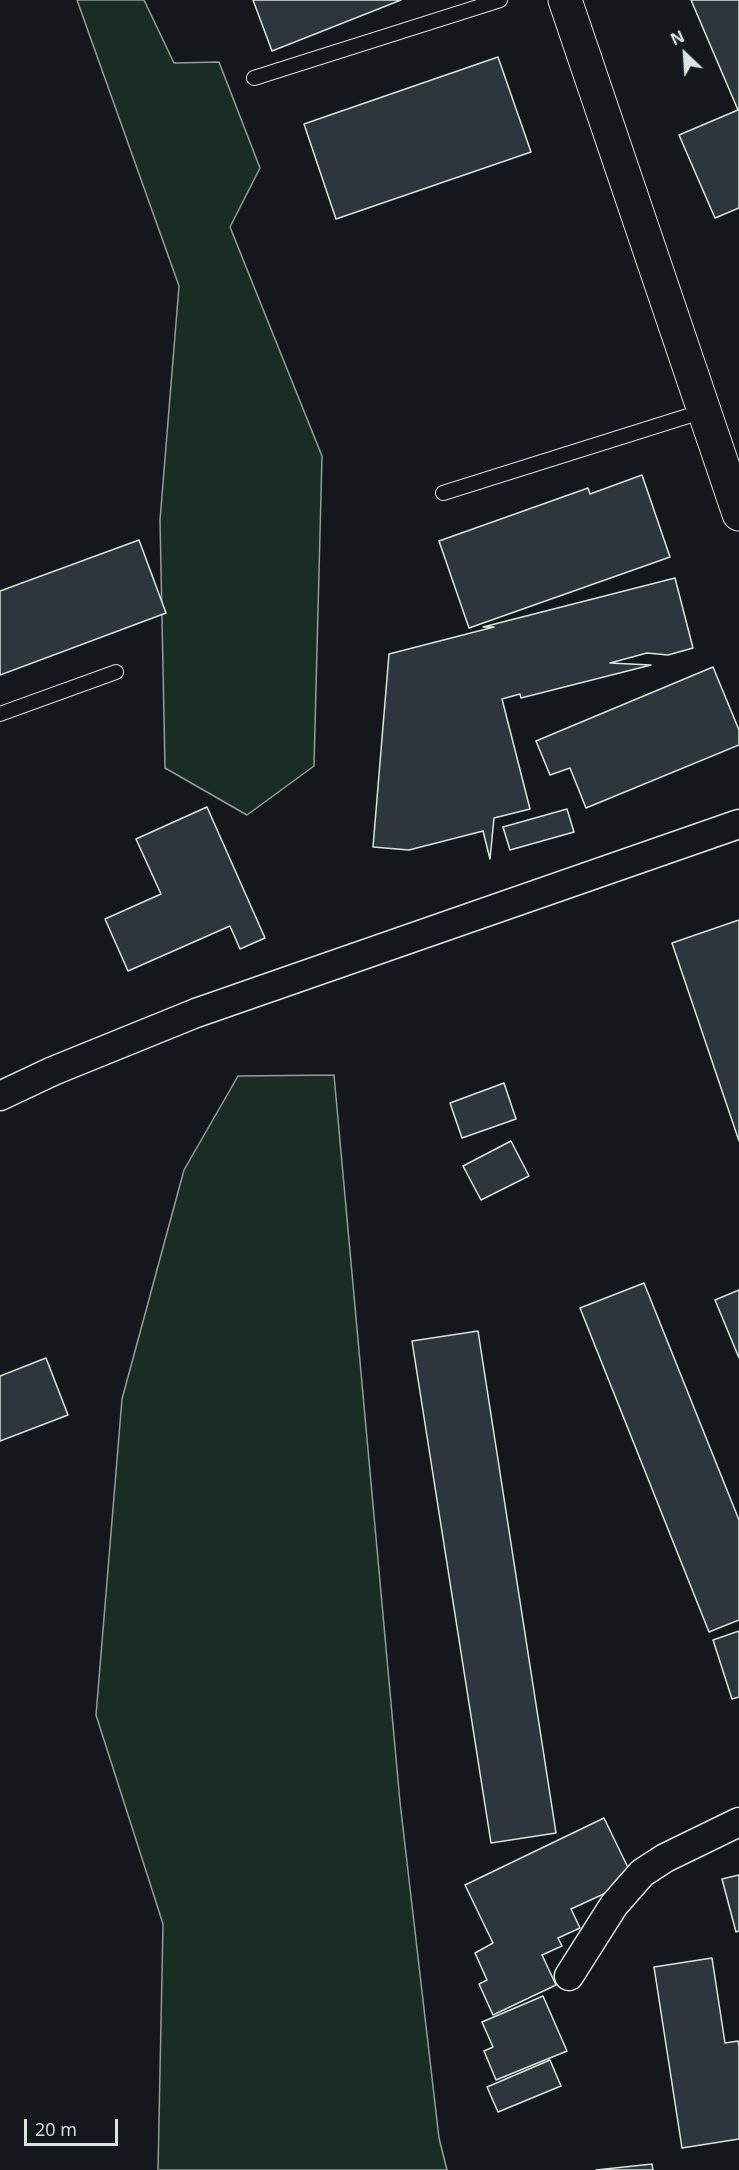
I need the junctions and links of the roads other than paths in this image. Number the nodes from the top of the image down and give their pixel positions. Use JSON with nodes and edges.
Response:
{"nodes":[{"id":1,"x":500,"y":0,"type":"edge"},
{"id":2,"x":565,"y":0,"type":"edge"},
{"id":3,"x":254,"y":78,"type":"dead end"},
{"id":4,"x":704,"y":411,"type":"junction"},
{"id":5,"x":443,"y":493,"type":"dead end"},
{"id":6,"x":739,"y":514,"type":"edge"},
{"id":7,"x":116,"y":672,"type":"dead end"},
{"id":8,"x":0,"y":714,"type":"edge"},
{"id":9,"x":739,"y":824,"type":"edge"},
{"id":10,"x":0,"y":1096,"type":"edge"},
{"id":11,"x":739,"y":1822,"type":"edge"},
{"id":12,"x":569,"y":1976,"type":"dead end"}],
"edges":[{"from":1,"to":3,"type":"lane"},
{"from":2,"to":4,"type":"street"},
{"from":4,"to":5,"type":"lane"},
{"from":4,"to":6,"type":"street"},
{"from":7,"to":8,"type":"lane"},
{"from":9,"to":10,"type":"street"},
{"from":11,"to":12,"type":"street"}]}
